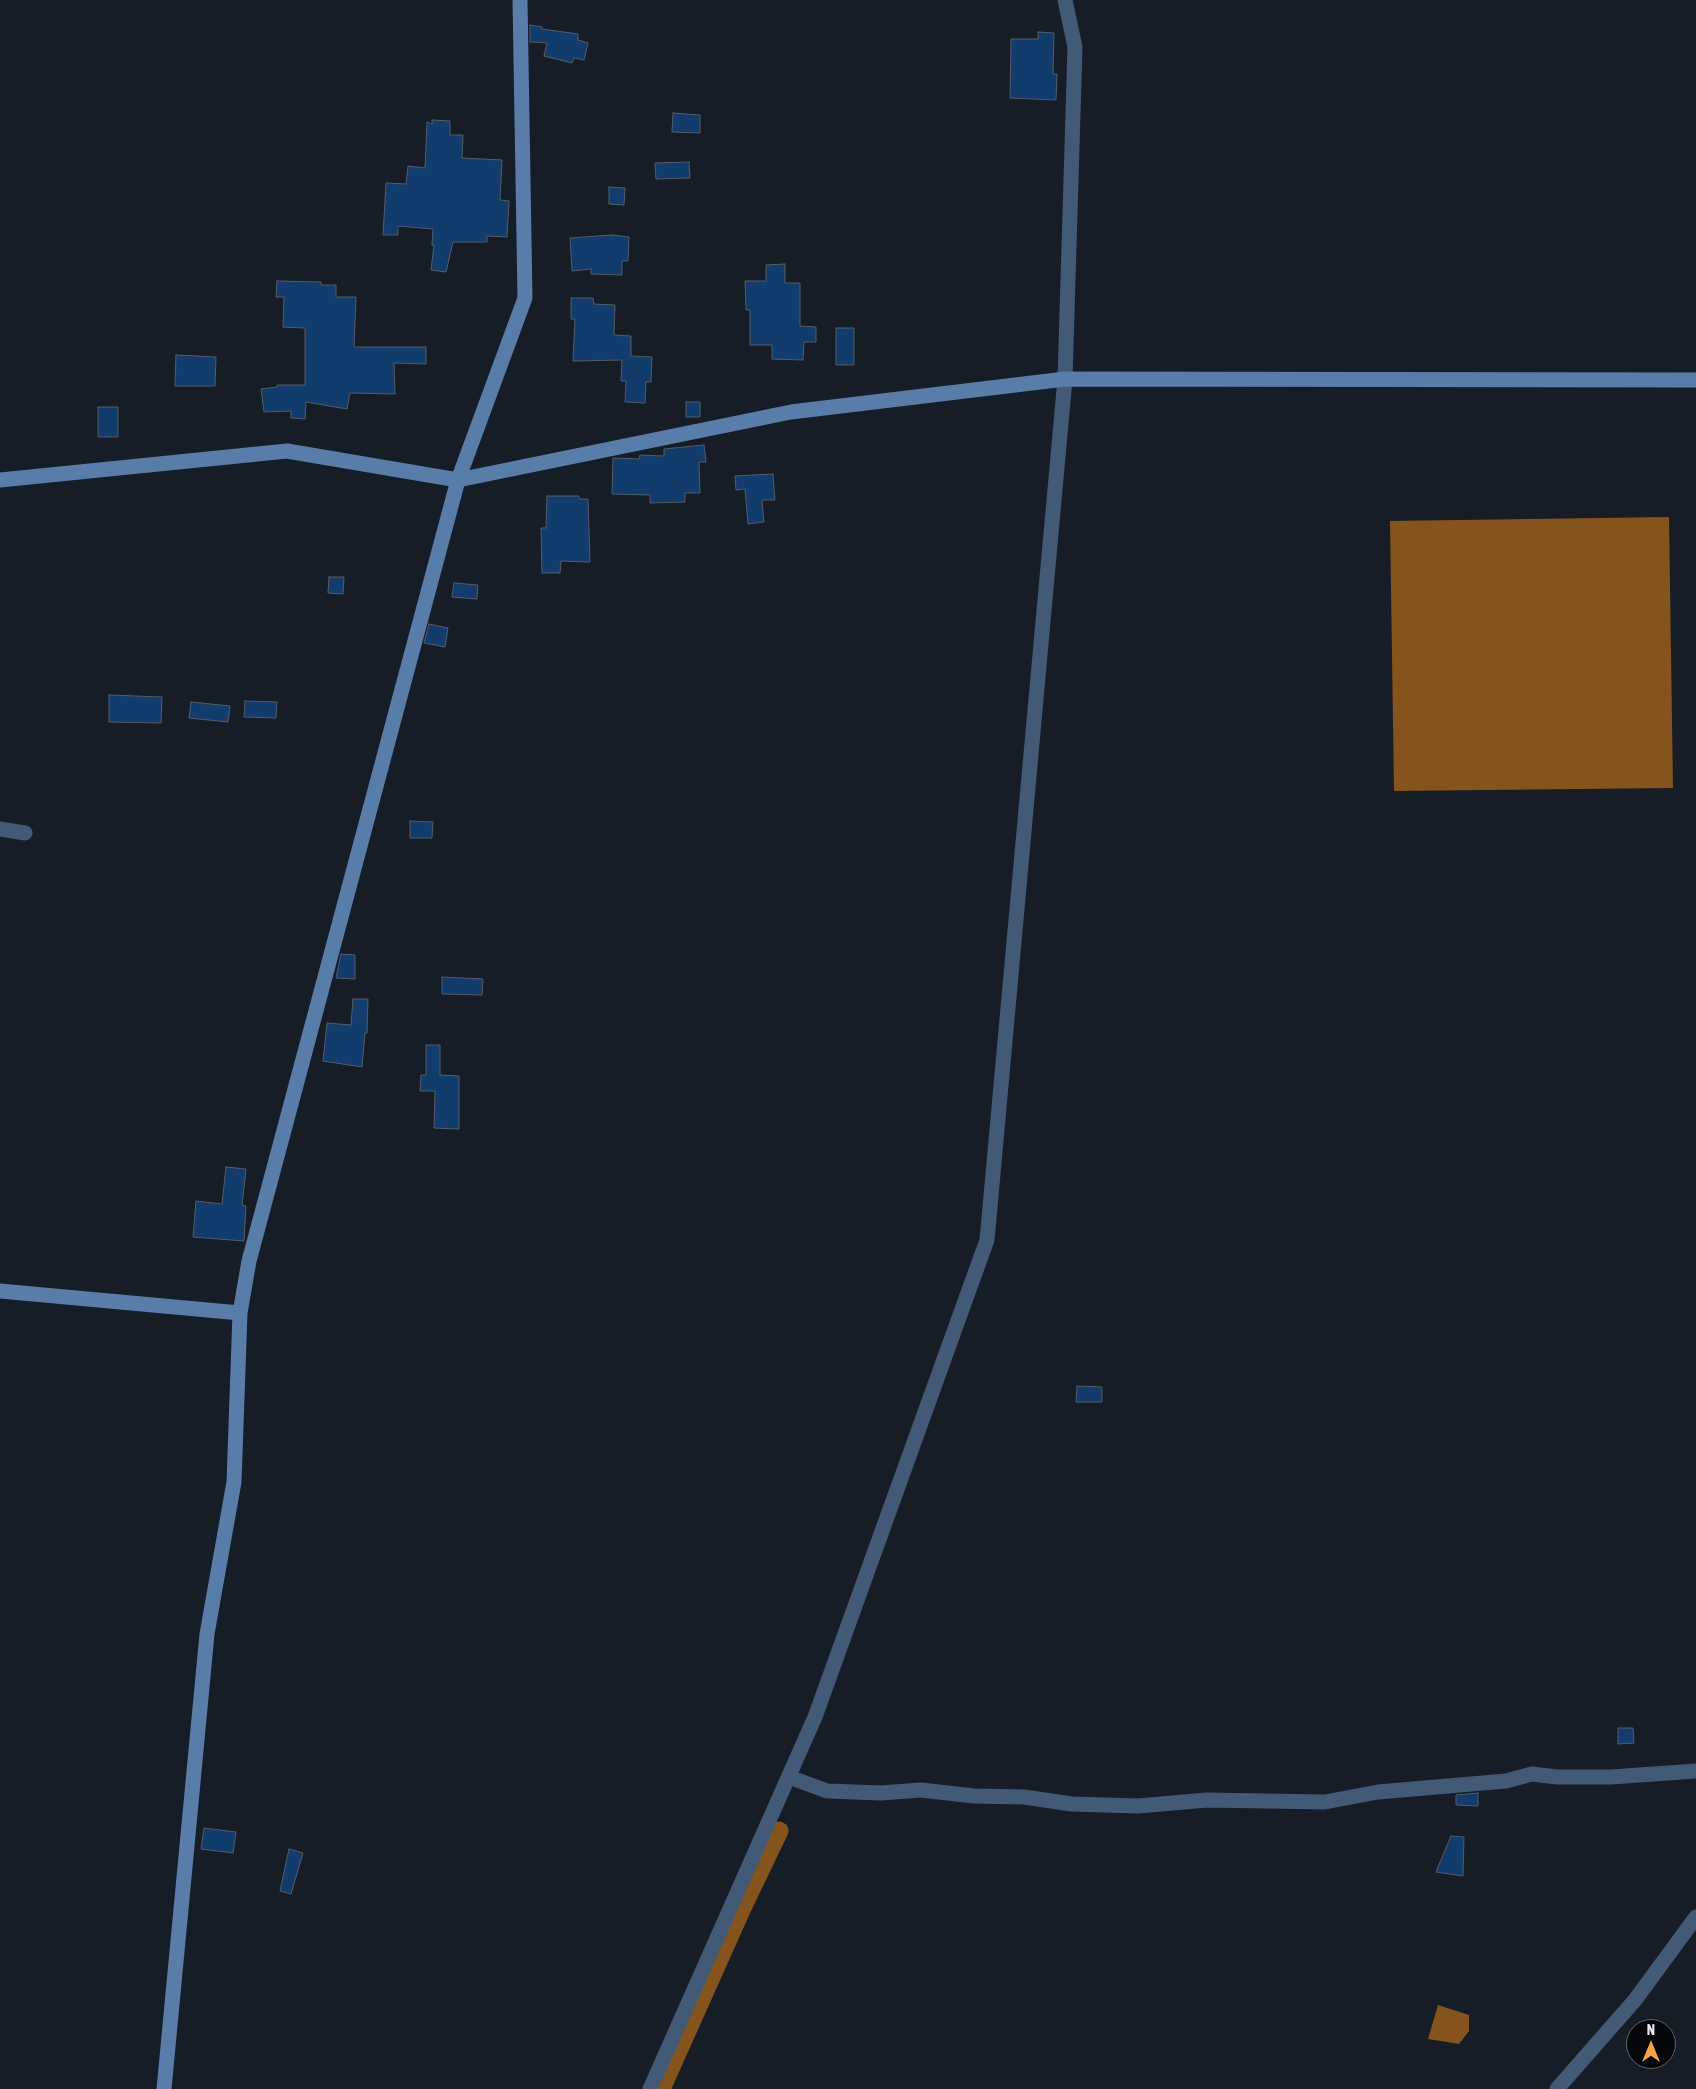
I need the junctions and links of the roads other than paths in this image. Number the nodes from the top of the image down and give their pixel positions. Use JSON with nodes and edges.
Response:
{"nodes":[{"id":1,"x":520,"y":0,"type":"edge"},
{"id":2,"x":1065,"y":0,"type":"edge"},
{"id":3,"x":1065,"y":379,"type":"junction"},
{"id":4,"x":1696,"y":380,"type":"edge"},
{"id":5,"x":0,"y":480,"type":"edge"},
{"id":6,"x":458,"y":480,"type":"junction"},
{"id":7,"x":0,"y":829,"type":"edge"},
{"id":8,"x":25,"y":833,"type":"dead end"},
{"id":9,"x":0,"y":1292,"type":"edge"},
{"id":10,"x":240,"y":1313,"type":"junction"},
{"id":11,"x":1696,"y":1770,"type":"edge"},
{"id":12,"x":789,"y":1777,"type":"junction"},
{"id":13,"x":1696,"y":1917,"type":"edge"},
{"id":14,"x":164,"y":2089,"type":"edge"},
{"id":15,"x":650,"y":2089,"type":"edge"},
{"id":16,"x":1557,"y":2089,"type":"edge"}],
"edges":[{"from":1,"to":6,"type":"street"},
{"from":2,"to":3,"type":"street"},
{"from":3,"to":4,"type":"street"},
{"from":3,"to":6,"type":"street"},
{"from":3,"to":12,"type":"street"},
{"from":5,"to":6,"type":"street"},
{"from":6,"to":10,"type":"street"},
{"from":7,"to":8,"type":"street"},
{"from":9,"to":10,"type":"street"},
{"from":10,"to":14,"type":"street"},
{"from":11,"to":12,"type":"street"},
{"from":12,"to":15,"type":"street"},
{"from":13,"to":16,"type":"street"}]}
